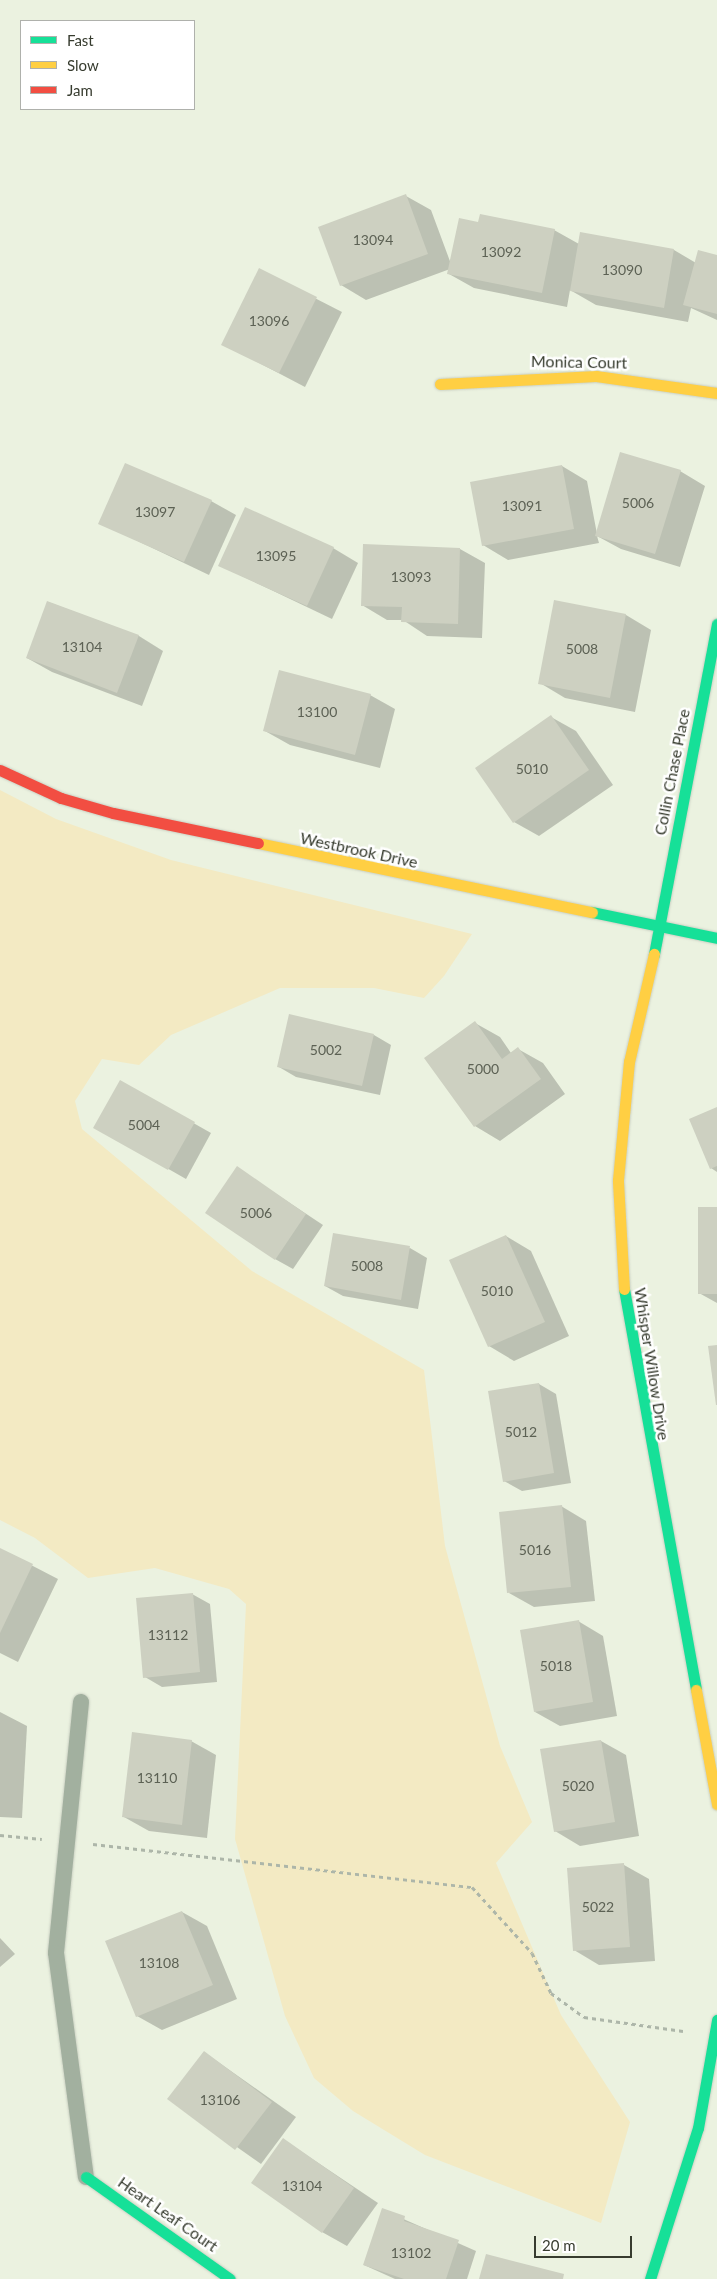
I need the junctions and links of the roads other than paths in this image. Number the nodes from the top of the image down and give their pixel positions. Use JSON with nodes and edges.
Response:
{"nodes":[{"id":1,"x":440,"y":384,"type":"dead end"},
{"id":2,"x":717,"y":393,"type":"edge"},
{"id":3,"x":717,"y":624,"type":"edge"},
{"id":4,"x":0,"y":770,"type":"edge"},
{"id":5,"x":660,"y":926,"type":"junction"},
{"id":6,"x":717,"y":938,"type":"edge"},
{"id":7,"x":81,"y":1702,"type":"dead end"},
{"id":8,"x":717,"y":1804,"type":"edge"},
{"id":9,"x":717,"y":2020,"type":"edge"},
{"id":10,"x":716,"y":2036,"type":"edge"},
{"id":11,"x":86,"y":2177,"type":"joint"},
{"id":12,"x":230,"y":2279,"type":"edge"},
{"id":13,"x":650,"y":2279,"type":"edge"}],
"edges":[{"from":1,"to":2,"type":"street","name":"Monica Court"},
{"from":3,"to":5,"type":"street","name":"Collin Chase Place"},
{"from":4,"to":5,"type":"street","name":"Westbrook Drive"},
{"from":5,"to":6,"type":"street","name":"Westbrook Drive"},
{"from":5,"to":8,"type":"street","name":"Whisper Willow Drive"},
{"from":7,"to":11,"type":"lane"},
{"from":9,"to":10,"type":"street"},
{"from":10,"to":13,"type":"street"},
{"from":11,"to":12,"type":"street","name":"Heart Leaf Court"}]}
